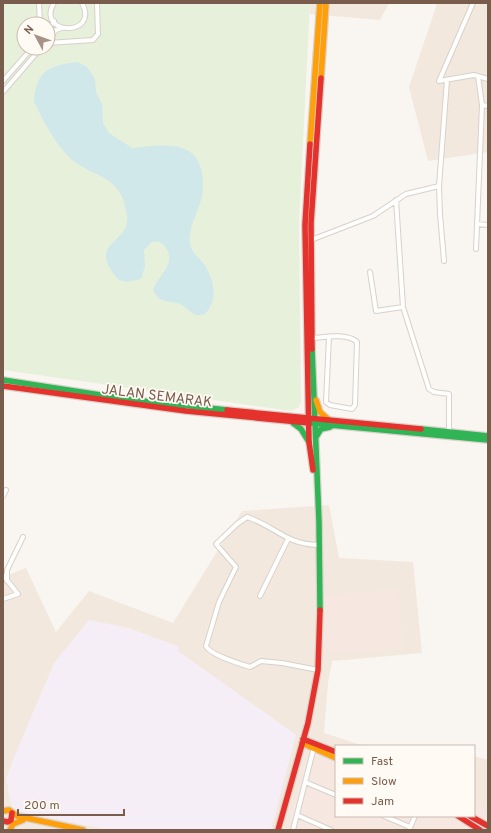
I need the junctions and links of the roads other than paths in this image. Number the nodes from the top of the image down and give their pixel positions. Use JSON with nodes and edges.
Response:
{"nodes":[{"id":1,"x":39,"y":3,"type":"edge"},
{"id":2,"x":54,"y":3,"type":"edge"},
{"id":3,"x":83,"y":3,"type":"edge"},
{"id":4,"x":97,"y":3,"type":"edge"},
{"id":5,"x":320,"y":3,"type":"edge"},
{"id":6,"x":326,"y":3,"type":"edge"},
{"id":7,"x":473,"y":3,"type":"edge"},
{"id":8,"x":40,"y":16,"type":"edge"},
{"id":9,"x":52,"y":16,"type":"edge"},
{"id":10,"x":56,"y":23,"type":"edge"},
{"id":11,"x":62,"y":28,"type":"junction"},
{"id":12,"x":56,"y":30,"type":"edge"},
{"id":13,"x":56,"y":41,"type":"edge"},
{"id":14,"x":25,"y":56,"type":"edge"},
{"id":15,"x":34,"y":56,"type":"edge"},
{"id":16,"x":478,"y":76,"type":"junction"},
{"id":17,"x":488,"y":79,"type":"edge"},
{"id":18,"x":447,"y":80,"type":"junction"},
{"id":19,"x":3,"y":82,"type":"edge"},
{"id":20,"x":3,"y":92,"type":"edge"},
{"id":21,"x":482,"y":105,"type":"junction"},
{"id":22,"x":488,"y":106,"type":"edge"},
{"id":23,"x":439,"y":186,"type":"junction"},
{"id":24,"x":396,"y":200,"type":"junction"},
{"id":25,"x":477,"y":224,"type":"junction"},
{"id":26,"x":488,"y":225,"type":"edge"},
{"id":27,"x":311,"y":240,"type":"junction"},
{"id":28,"x":476,"y":249,"type":"dead end"},
{"id":29,"x":444,"y":261,"type":"dead end"},
{"id":30,"x":370,"y":272,"type":"dead end"},
{"id":31,"x":404,"y":307,"type":"junction"},
{"id":32,"x":329,"y":337,"type":"junction"},
{"id":33,"x":309,"y":338,"type":"junction"},
{"id":34,"x":3,"y":380,"type":"edge"},
{"id":35,"x":3,"y":386,"type":"edge"},
{"id":36,"x":314,"y":396,"type":"junction"},
{"id":37,"x":309,"y":404,"type":"junction"},
{"id":38,"x":293,"y":419,"type":"junction"},
{"id":39,"x":328,"y":419,"type":"junction"},
{"id":40,"x":312,"y":420,"type":"junction"},
{"id":41,"x":339,"y":425,"type":"junction"},
{"id":42,"x":449,"y":432,"type":"junction"},
{"id":43,"x":488,"y":436,"type":"edge"},
{"id":44,"x":316,"y":438,"type":"junction"},
{"id":45,"x":488,"y":440,"type":"edge"},
{"id":46,"x":309,"y":442,"type":"junction"},
{"id":47,"x":6,"y":490,"type":"dead end"},
{"id":48,"x":3,"y":496,"type":"edge"},
{"id":49,"x":23,"y":537,"type":"dead end"},
{"id":50,"x":288,"y":539,"type":"junction"},
{"id":51,"x":318,"y":543,"type":"junction"},
{"id":52,"x":3,"y":576,"type":"edge"},
{"id":53,"x":7,"y":581,"type":"junction"},
{"id":54,"x":260,"y":596,"type":"dead end"},
{"id":55,"x":3,"y":599,"type":"edge"},
{"id":56,"x":318,"y":670,"type":"junction"},
{"id":57,"x":302,"y":741,"type":"junction"},
{"id":58,"x":315,"y":746,"type":"junction"},
{"id":59,"x":335,"y":752,"type":"edge"},
{"id":60,"x":335,"y":757,"type":"edge"},
{"id":61,"x":306,"y":782,"type":"junction"},
{"id":62,"x":335,"y":795,"type":"edge"},
{"id":63,"x":3,"y":811,"type":"edge"},
{"id":64,"x":12,"y":815,"type":"junction"},
{"id":65,"x":297,"y":816,"type":"junction"},
{"id":66,"x":386,"y":817,"type":"edge"},
{"id":67,"x":415,"y":817,"type":"edge"},
{"id":68,"x":460,"y":817,"type":"edge"},
{"id":69,"x":472,"y":817,"type":"edge"},
{"id":70,"x":23,"y":820,"type":"junction"},
{"id":71,"x":4,"y":821,"type":"edge"},
{"id":72,"x":488,"y":826,"type":"edge"},
{"id":73,"x":409,"y":829,"type":"edge"},
{"id":74,"x":8,"y":830,"type":"edge"},
{"id":75,"x":69,"y":830,"type":"edge"},
{"id":76,"x":83,"y":830,"type":"edge"},
{"id":77,"x":278,"y":830,"type":"edge"},
{"id":78,"x":293,"y":830,"type":"edge"},
{"id":79,"x":331,"y":830,"type":"edge"},
{"id":80,"x":480,"y":830,"type":"edge"}],
"edges":[{"from":1,"to":8,"type":"street"},
{"from":2,"to":9,"type":"street"},
{"from":3,"to":11,"type":"street"},
{"from":4,"to":13,"type":"street"},
{"from":5,"to":33,"type":"main road"},
{"from":6,"to":27,"type":"main road"},
{"from":7,"to":18,"type":"street"},
{"from":10,"to":11,"type":"street"},
{"from":11,"to":12,"type":"street"},
{"from":14,"to":19,"type":"street"},
{"from":15,"to":20,"type":"street"},
{"from":16,"to":17,"type":"street"},
{"from":16,"to":18,"type":"street"},
{"from":16,"to":21,"type":"street"},
{"from":18,"to":23,"type":"street"},
{"from":21,"to":22,"type":"street"},
{"from":21,"to":25,"type":"street"},
{"from":23,"to":24,"type":"street"},
{"from":23,"to":29,"type":"street"},
{"from":24,"to":27,"type":"street"},
{"from":24,"to":31,"type":"street"},
{"from":25,"to":26,"type":"street"},
{"from":25,"to":28,"type":"street"},
{"from":27,"to":33,"type":"main road"},
{"from":30,"to":31,"type":"street"},
{"from":31,"to":42,"type":"street"},
{"from":32,"to":32,"type":"street"},
{"from":32,"to":33,"type":"street"},
{"from":33,"to":36,"type":"main road"},
{"from":33,"to":37,"type":"main road"},
{"from":34,"to":38,"type":"main road","name":"JALAN SEMARAK"},
{"from":35,"to":38,"type":"main road","name":"JALAN SEMARAK"},
{"from":36,"to":39,"type":"main road"},
{"from":36,"to":40,"type":"main road"},
{"from":37,"to":38,"type":"main road"},
{"from":37,"to":40,"type":"main road"},
{"from":38,"to":40,"type":"main road","name":"JALAN SEMARAK"},
{"from":38,"to":46,"type":"main road"},
{"from":39,"to":40,"type":"main road"},
{"from":39,"to":42,"type":"main road"},
{"from":40,"to":41,"type":"main road"},
{"from":40,"to":44,"type":"main road"},
{"from":40,"to":46,"type":"main road"},
{"from":41,"to":44,"type":"main road"},
{"from":41,"to":45,"type":"main road"},
{"from":42,"to":43,"type":"main road"},
{"from":44,"to":51,"type":"main road"},
{"from":46,"to":51,"type":"main road"},
{"from":47,"to":48,"type":"street"},
{"from":49,"to":53,"type":"street"},
{"from":50,"to":51,"type":"street"},
{"from":50,"to":54,"type":"street"},
{"from":50,"to":56,"type":"street"},
{"from":51,"to":56,"type":"main road"},
{"from":52,"to":53,"type":"street"},
{"from":53,"to":55,"type":"street"},
{"from":56,"to":57,"type":"main road"},
{"from":57,"to":58,"type":"main road"},
{"from":57,"to":77,"type":"main road"},
{"from":58,"to":59,"type":"main road"},
{"from":58,"to":60,"type":"main road"},
{"from":58,"to":61,"type":"street"},
{"from":61,"to":62,"type":"street"},
{"from":61,"to":65,"type":"street"},
{"from":63,"to":64,"type":"main road"},
{"from":64,"to":70,"type":"main road"},
{"from":64,"to":71,"type":"main road"},
{"from":64,"to":76,"type":"main road"},
{"from":65,"to":78,"type":"street"},
{"from":65,"to":79,"type":"street"},
{"from":66,"to":73,"type":"street"},
{"from":67,"to":73,"type":"street"},
{"from":68,"to":80,"type":"main road"},
{"from":69,"to":72,"type":"main road"},
{"from":70,"to":74,"type":"main road"},
{"from":70,"to":75,"type":"main road"},
{"from":71,"to":74,"type":"main road"}]}
